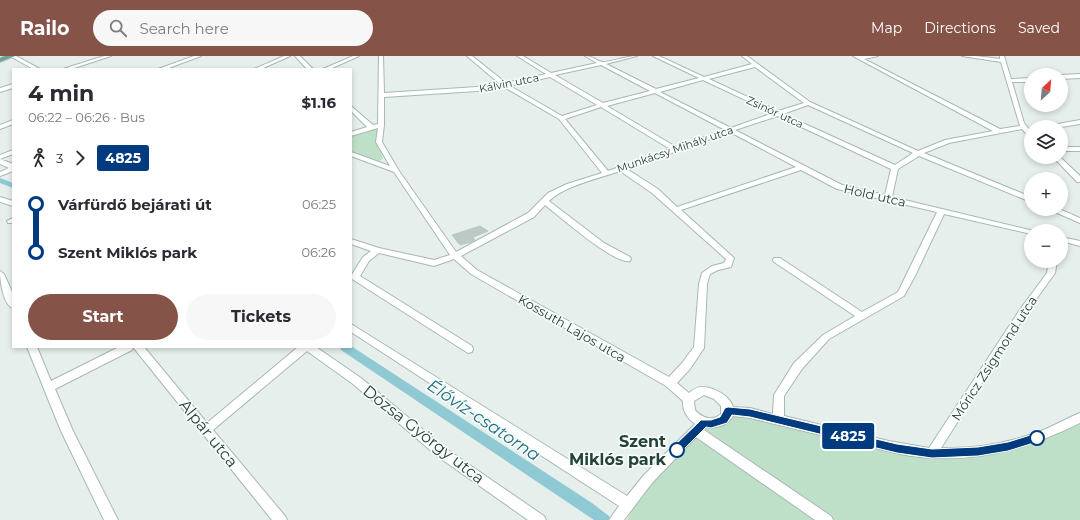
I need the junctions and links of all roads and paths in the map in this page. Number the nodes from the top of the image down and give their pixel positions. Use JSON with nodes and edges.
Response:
{"nodes":[{"id":1,"x":12,"y":56,"type":"edge"},
{"id":2,"x":109,"y":56,"type":"edge"},
{"id":3,"x":199,"y":56,"type":"edge"},
{"id":4,"x":288,"y":56,"type":"edge"},
{"id":5,"x":297,"y":56,"type":"edge"},
{"id":6,"x":357,"y":56,"type":"edge"},
{"id":7,"x":380,"y":56,"type":"edge"},
{"id":8,"x":469,"y":56,"type":"edge"},
{"id":9,"x":519,"y":56,"type":"edge"},
{"id":10,"x":587,"y":56,"type":"edge"},
{"id":11,"x":634,"y":56,"type":"edge"},
{"id":12,"x":655,"y":56,"type":"edge"},
{"id":13,"x":744,"y":56,"type":"edge"},
{"id":14,"x":876,"y":56,"type":"edge"},
{"id":15,"x":964,"y":56,"type":"edge"},
{"id":16,"x":857,"y":57,"type":"edge"},
{"id":17,"x":1002,"y":58,"type":"edge"},
{"id":18,"x":0,"y":60,"type":"edge"},
{"id":19,"x":601,"y":63,"type":"junction"},
{"id":20,"x":756,"y":65,"type":"junction"},
{"id":21,"x":36,"y":68,"type":"edge"},
{"id":22,"x":69,"y":68,"type":"edge"},
{"id":23,"x":164,"y":68,"type":"edge"},
{"id":24,"x":259,"y":68,"type":"edge"},
{"id":25,"x":309,"y":68,"type":"edge"},
{"id":26,"x":328,"y":68,"type":"edge"},
{"id":27,"x":550,"y":75,"type":"junction"},
{"id":28,"x":1080,"y":76,"type":"edge"},
{"id":29,"x":1068,"y":77,"type":"edge"},
{"id":30,"x":704,"y":78,"type":"junction"},
{"id":31,"x":1024,"y":80,"type":"edge"},
{"id":32,"x":1009,"y":81,"type":"junction"},
{"id":33,"x":12,"y":86,"type":"edge"},
{"id":34,"x":505,"y":86,"type":"junction"},
{"id":35,"x":0,"y":90,"type":"edge"},
{"id":36,"x":656,"y":92,"type":"junction"},
{"id":37,"x":381,"y":95,"type":"junction"},
{"id":38,"x":808,"y":103,"type":"junction"},
{"id":39,"x":603,"y":105,"type":"junction"},
{"id":40,"x":352,"y":109,"type":"edge"},
{"id":41,"x":776,"y":114,"type":"junction"},
{"id":42,"x":561,"y":118,"type":"junction"},
{"id":43,"x":1024,"y":120,"type":"edge"},
{"id":44,"x":12,"y":122,"type":"edge"},
{"id":45,"x":1080,"y":122,"type":"edge"},
{"id":46,"x":1068,"y":124,"type":"edge"},
{"id":47,"x":381,"y":125,"type":"junction"},
{"id":48,"x":0,"y":127,"type":"edge"},
{"id":49,"x":372,"y":128,"type":"junction"},
{"id":50,"x":729,"y":130,"type":"junction"},
{"id":51,"x":998,"y":131,"type":"junction"},
{"id":52,"x":1024,"y":131,"type":"edge"},
{"id":53,"x":352,"y":134,"type":"edge"},
{"id":54,"x":675,"y":149,"type":"junction"},
{"id":55,"x":1068,"y":149,"type":"edge"},
{"id":56,"x":1080,"y":150,"type":"edge"},
{"id":57,"x":12,"y":152,"type":"edge"},
{"id":58,"x":918,"y":153,"type":"junction"},
{"id":59,"x":352,"y":154,"type":"edge"},
{"id":60,"x":0,"y":157,"type":"edge"},
{"id":61,"x":0,"y":161,"type":"edge"},
{"id":62,"x":391,"y":161,"type":"junction"},
{"id":63,"x":1063,"y":164,"type":"edge"},
{"id":64,"x":380,"y":165,"type":"junction"},
{"id":65,"x":12,"y":167,"type":"edge"},
{"id":66,"x":12,"y":168,"type":"edge"},
{"id":67,"x":621,"y":168,"type":"junction"},
{"id":68,"x":800,"y":168,"type":"junction"},
{"id":69,"x":896,"y":168,"type":"junction"},
{"id":70,"x":396,"y":171,"type":"junction"},
{"id":71,"x":606,"y":173,"type":"junction"},
{"id":72,"x":0,"y":174,"type":"edge"},
{"id":73,"x":1079,"y":179,"type":"edge"},
{"id":74,"x":1024,"y":197,"type":"edge"},
{"id":75,"x":888,"y":198,"type":"junction"},
{"id":76,"x":0,"y":199,"type":"edge"},
{"id":77,"x":544,"y":201,"type":"junction"},
{"id":78,"x":12,"y":204,"type":"edge"},
{"id":79,"x":675,"y":210,"type":"junction"},
{"id":80,"x":941,"y":211,"type":"junction"},
{"id":81,"x":1068,"y":216,"type":"edge"},
{"id":82,"x":1080,"y":221,"type":"edge"},
{"id":83,"x":1024,"y":230,"type":"edge"},
{"id":84,"x":352,"y":241,"type":"edge"},
{"id":85,"x":1068,"y":241,"type":"edge"},
{"id":86,"x":1080,"y":244,"type":"edge"},
{"id":87,"x":376,"y":250,"type":"junction"},
{"id":88,"x":456,"y":256,"type":"junction"},
{"id":89,"x":627,"y":259,"type":"dead end"},
{"id":90,"x":777,"y":260,"type":"dead end"},
{"id":91,"x":1052,"y":268,"type":"edge"},
{"id":92,"x":0,"y":274,"type":"edge"},
{"id":93,"x":3,"y":289,"type":"edge"},
{"id":94,"x":12,"y":303,"type":"edge"},
{"id":95,"x":864,"y":317,"type":"junction"},
{"id":96,"x":352,"y":328,"type":"edge"},
{"id":97,"x":32,"y":348,"type":"edge"},
{"id":98,"x":126,"y":348,"type":"edge"},
{"id":99,"x":139,"y":348,"type":"edge"},
{"id":100,"x":304,"y":348,"type":"edge"},
{"id":101,"x":310,"y":348,"type":"edge"},
{"id":102,"x":468,"y":349,"type":"dead end"},
{"id":103,"x":670,"y":383,"type":"junction"},
{"id":104,"x":49,"y":387,"type":"junction"},
{"id":105,"x":689,"y":399,"type":"junction"},
{"id":106,"x":728,"y":411,"type":"junction"},
{"id":107,"x":1080,"y":418,"type":"edge"},
{"id":108,"x":778,"y":420,"type":"junction"},
{"id":109,"x":700,"y":427,"type":"junction"},
{"id":110,"x":206,"y":430,"type":"junction"},
{"id":111,"x":932,"y":453,"type":"junction"},
{"id":112,"x":627,"y":506,"type":"junction"},
{"id":113,"x":111,"y":520,"type":"edge"},
{"id":114,"x":280,"y":520,"type":"edge"},
{"id":115,"x":539,"y":520,"type":"edge"},
{"id":116,"x":616,"y":520,"type":"edge"},
{"id":117,"x":826,"y":520,"type":"edge"}],
"edges":[{"from":1,"to":18,"type":"main road"},
{"from":1,"to":21,"type":"street"},
{"from":2,"to":22,"type":"street"},
{"from":3,"to":23,"type":"street"},
{"from":4,"to":24,"type":"street"},
{"from":5,"to":25,"type":"street"},
{"from":6,"to":26,"type":"street"},
{"from":7,"to":37,"type":"street","name":"Kossuth Lajos utca"},
{"from":8,"to":34,"type":"street"},
{"from":9,"to":27,"type":"street"},
{"from":10,"to":19,"type":"street","name":"Hold utca"},
{"from":11,"to":19,"type":"street","name":"Kálvin utca"},
{"from":12,"to":30,"type":"street","name":"Zsinór utca"},
{"from":13,"to":20,"type":"street"},
{"from":14,"to":16,"type":"street"},
{"from":15,"to":17,"type":"street"},
{"from":16,"to":51,"type":"street"},
{"from":17,"to":32,"type":"street"},
{"from":19,"to":27,"type":"street","name":"Kálvin utca"},
{"from":19,"to":36,"type":"street","name":"Hold utca"},
{"from":20,"to":30,"type":"street"},
{"from":20,"to":38,"type":"street"},
{"from":27,"to":34,"type":"street","name":"Kálvin utca"},
{"from":27,"to":39,"type":"street"},
{"from":28,"to":29,"type":"street"},
{"from":30,"to":36,"type":"street"},
{"from":30,"to":41,"type":"street","name":"Zsinór utca"},
{"from":31,"to":32,"type":"street"},
{"from":32,"to":43,"type":"street"},
{"from":33,"to":35,"type":"street"},
{"from":34,"to":37,"type":"street","name":"Kálvin utca"},
{"from":34,"to":42,"type":"street"},
{"from":36,"to":39,"type":"street"},
{"from":36,"to":50,"type":"street","name":"Hold utca"},
{"from":37,"to":47,"type":"street","name":"Kossuth Lajos utca"},
{"from":38,"to":41,"type":"street","name":"Munkácsy Mihály utca"},
{"from":38,"to":58,"type":"street"},
{"from":39,"to":42,"type":"street"},
{"from":39,"to":54,"type":"street"},
{"from":40,"to":49,"type":"street"},
{"from":41,"to":50,"type":"street","name":"Munkácsy Mihály utca"},
{"from":41,"to":69,"type":"street","name":"Zsinór utca"},
{"from":42,"to":71,"type":"street"},
{"from":44,"to":48,"type":"street"},
{"from":45,"to":46,"type":"street"},
{"from":47,"to":49,"type":"street"},
{"from":47,"to":62,"type":"street","name":"Kossuth Lajos utca"},
{"from":49,"to":53,"type":"street"},
{"from":50,"to":54,"type":"street","name":"Munkácsy Mihály utca"},
{"from":50,"to":68,"type":"street","name":"Hold utca"},
{"from":51,"to":52,"type":"street"},
{"from":51,"to":58,"type":"street"},
{"from":54,"to":67,"type":"street","name":"Munkácsy Mihály utca"},
{"from":55,"to":56,"type":"street"},
{"from":57,"to":60,"type":"street"},
{"from":58,"to":69,"type":"street"},
{"from":58,"to":74,"type":"street"},
{"from":59,"to":64,"type":"street"},
{"from":61,"to":65,"type":"street"},
{"from":62,"to":64,"type":"street"},
{"from":62,"to":70,"type":"street","name":"Kossuth Lajos utca"},
{"from":63,"to":73,"type":"street"},
{"from":64,"to":70,"type":"street"},
{"from":66,"to":72,"type":"street"},
{"from":67,"to":71,"type":"street","name":"Munkácsy Mihály utca"},
{"from":67,"to":79,"type":"street"},
{"from":68,"to":75,"type":"street","name":"Hold utca"},
{"from":68,"to":79,"type":"street"},
{"from":69,"to":75,"type":"street"},
{"from":70,"to":88,"type":"street","name":"Kossuth Lajos utca"},
{"from":71,"to":77,"type":"street","name":"Munkácsy Mihály utca"},
{"from":75,"to":80,"type":"street","name":"Hold utca"},
{"from":76,"to":78,"type":"street"},
{"from":77,"to":88,"type":"street","name":"Munkácsy Mihály utca"},
{"from":77,"to":89,"type":"street"},
{"from":79,"to":103,"type":"street"},
{"from":80,"to":83,"type":"street","name":"Hold utca"},
{"from":80,"to":95,"type":"street"},
{"from":81,"to":82,"type":"street"},
{"from":84,"to":87,"type":"street","name":"Munkácsy Mihály utca"},
{"from":85,"to":86,"type":"street"},
{"from":87,"to":88,"type":"street","name":"Munkácsy Mihály utca"},
{"from":87,"to":102,"type":"street"},
{"from":88,"to":103,"type":"street","name":"Kossuth Lajos utca"},
{"from":90,"to":95,"type":"street"},
{"from":91,"to":111,"type":"street","name":"Móricz Zsigmond utca"},
{"from":92,"to":93,"type":"street"},
{"from":93,"to":94,"type":"street"},
{"from":95,"to":108,"type":"street"},
{"from":96,"to":112,"type":"street"},
{"from":97,"to":104,"type":"street"},
{"from":98,"to":104,"type":"street"},
{"from":99,"to":110,"type":"street","name":"Alpár utca"},
{"from":100,"to":110,"type":"street"},
{"from":101,"to":115,"type":"street","name":"Dózsa György utca"},
{"from":103,"to":105,"type":"street","name":"Kossuth Lajos utca"},
{"from":104,"to":113,"type":"street"},
{"from":105,"to":106,"type":"street"},
{"from":105,"to":109,"type":"street"},
{"from":106,"to":108,"type":"street"},
{"from":106,"to":109,"type":"street"},
{"from":107,"to":111,"type":"street"},
{"from":108,"to":111,"type":"street"},
{"from":109,"to":112,"type":"street"},
{"from":109,"to":117,"type":"street"},
{"from":110,"to":114,"type":"street","name":"Alpár utca"},
{"from":112,"to":116,"type":"street"}]}
